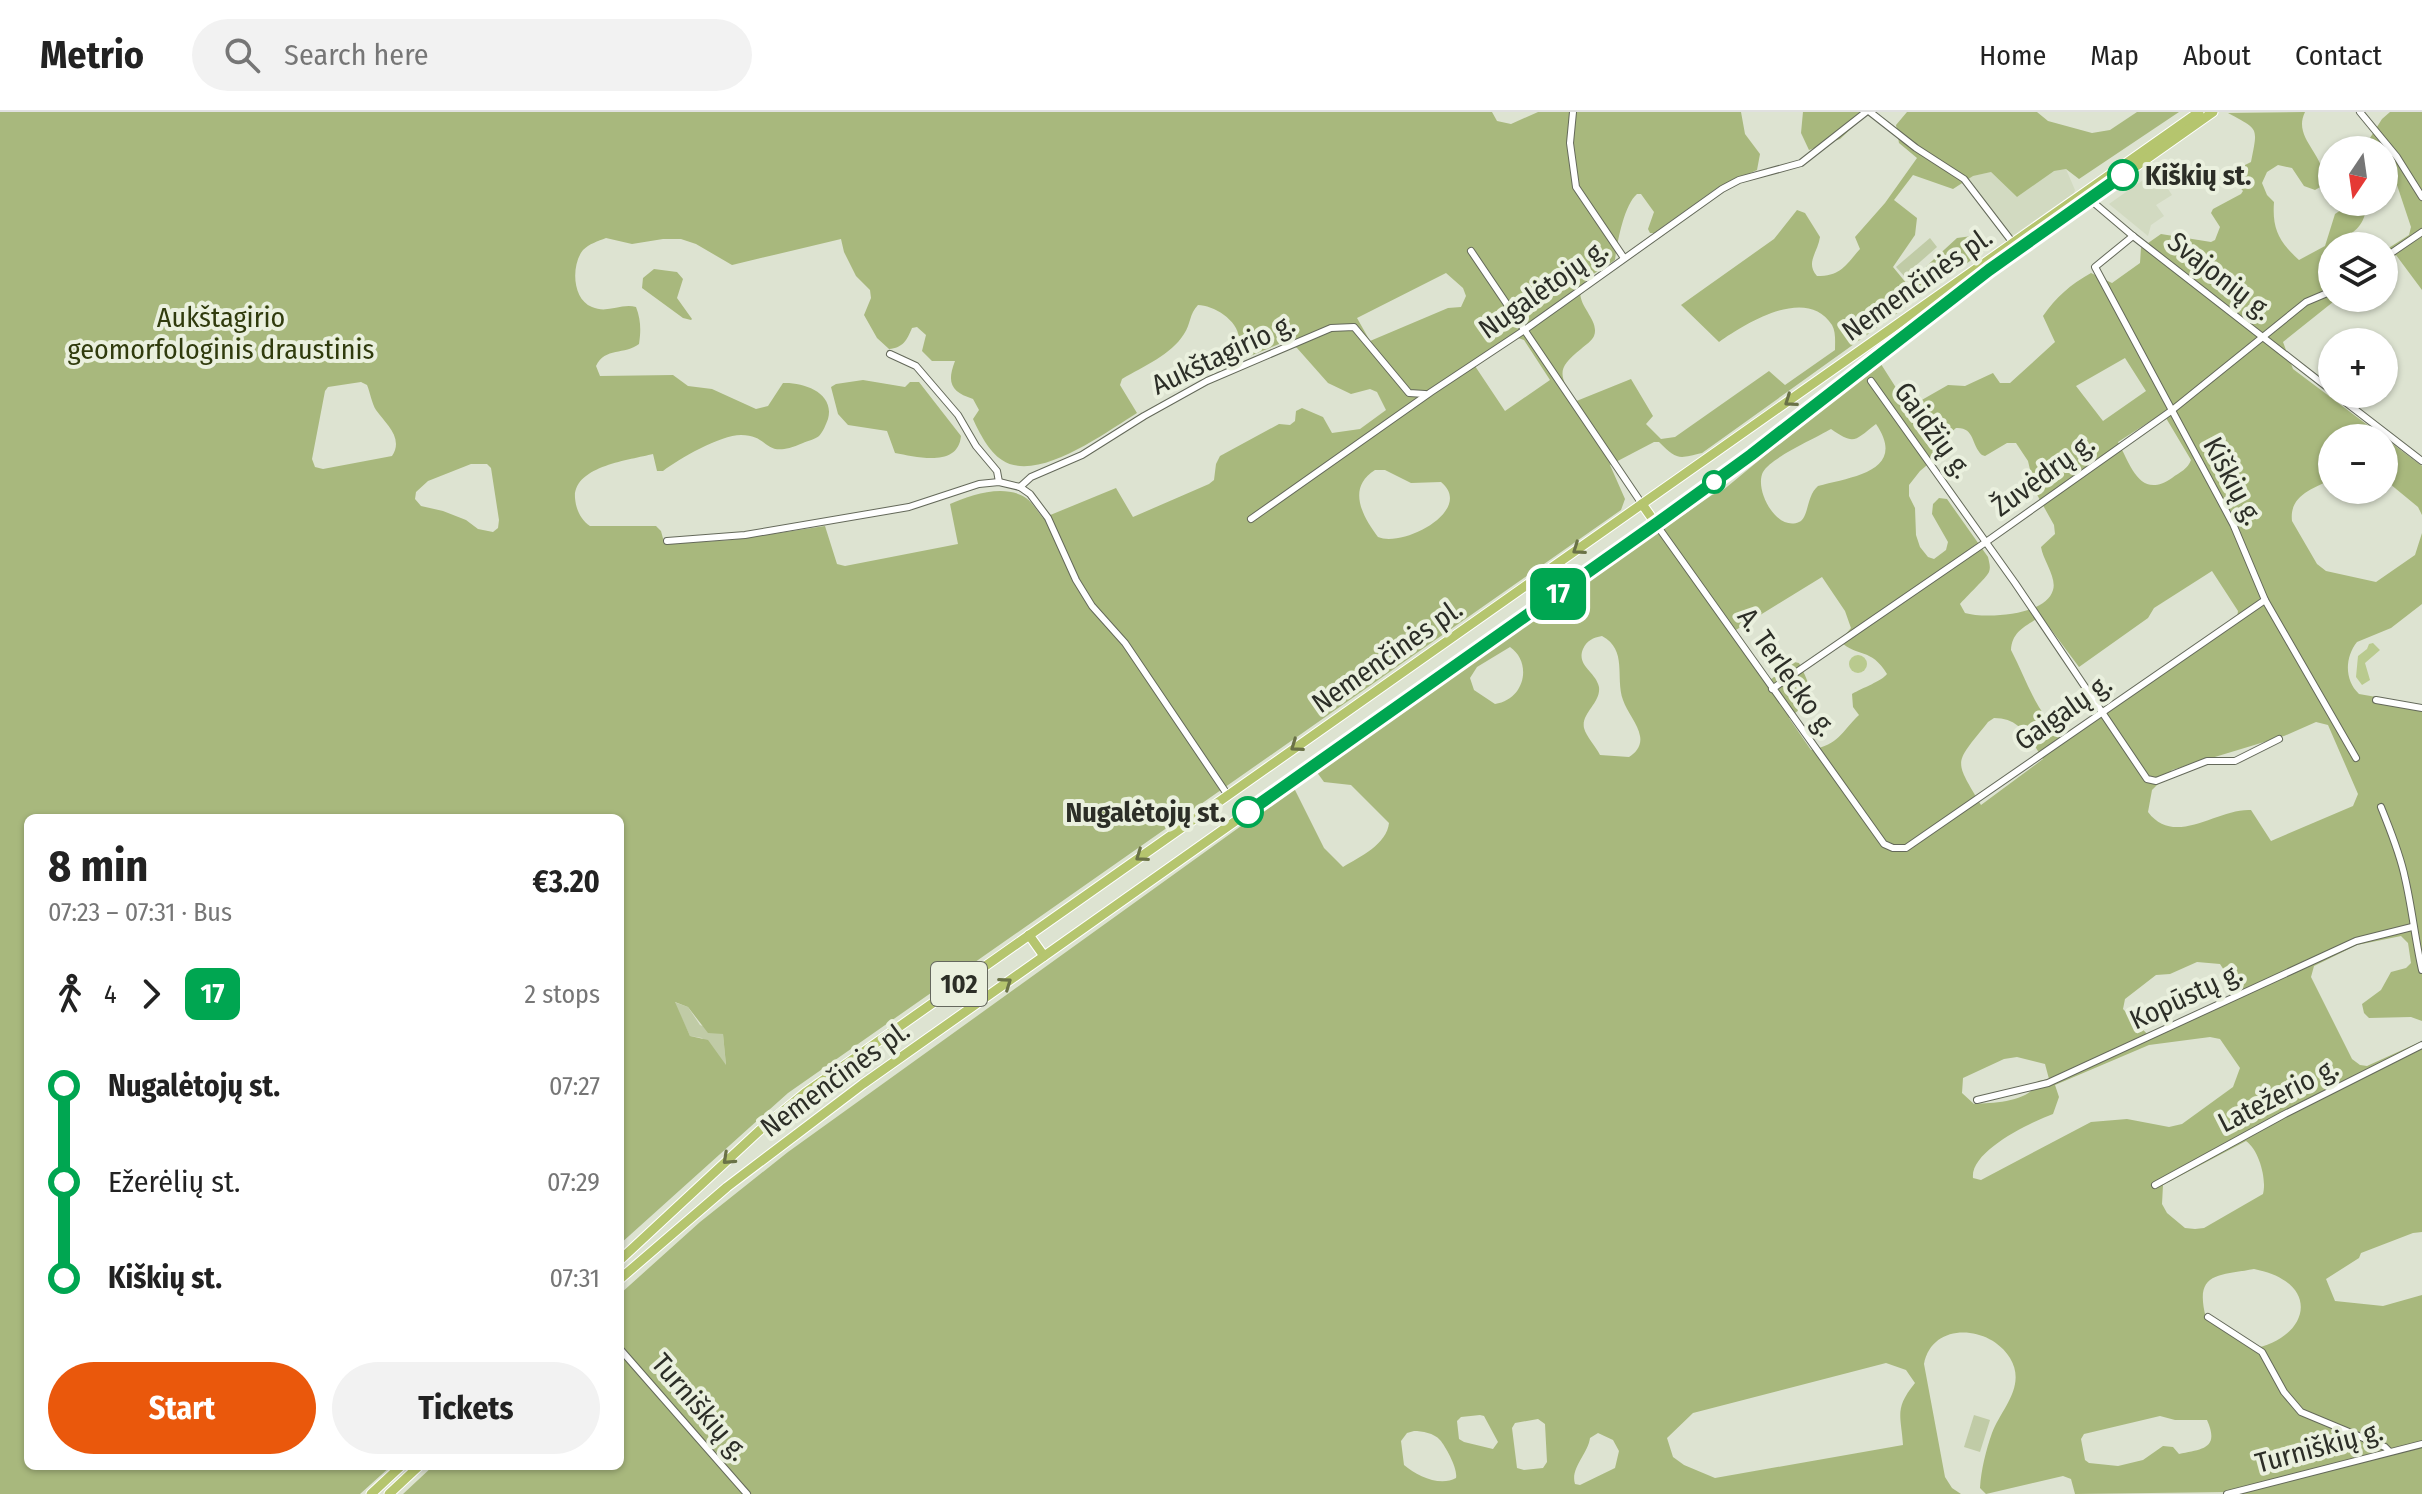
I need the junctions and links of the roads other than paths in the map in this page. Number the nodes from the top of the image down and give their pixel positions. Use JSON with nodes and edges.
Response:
{"nodes":[{"id":1,"x":1573,"y":112,"type":"edge"},
{"id":2,"x":1868,"y":112,"type":"edge"},
{"id":3,"x":2199,"y":112,"type":"edge"},
{"id":4,"x":2213,"y":112,"type":"edge"},
{"id":5,"x":2360,"y":112,"type":"edge"},
{"id":6,"x":2087,"y":196,"type":"junction"},
{"id":7,"x":2422,"y":197,"type":"edge"},
{"id":8,"x":2422,"y":232,"type":"edge"},
{"id":9,"x":2133,"y":236,"type":"junction"},
{"id":10,"x":2013,"y":243,"type":"junction"},
{"id":11,"x":2398,"y":248,"type":"edge"},
{"id":12,"x":1471,"y":251,"type":"dead end"},
{"id":13,"x":1624,"y":258,"type":"junction"},
{"id":14,"x":2318,"y":295,"type":"edge"},
{"id":15,"x":1523,"y":331,"type":"junction"},
{"id":16,"x":2262,"y":337,"type":"junction"},
{"id":17,"x":890,"y":354,"type":"dead end"},
{"id":18,"x":1873,"y":360,"type":"junction"},
{"id":19,"x":1851,"y":377,"type":"junction"},
{"id":20,"x":1871,"y":381,"type":"junction"},
{"id":21,"x":2318,"y":381,"type":"edge"},
{"id":22,"x":1431,"y":392,"type":"junction"},
{"id":23,"x":2353,"y":408,"type":"edge"},
{"id":24,"x":2171,"y":411,"type":"junction"},
{"id":25,"x":2422,"y":461,"type":"edge"},
{"id":26,"x":999,"y":482,"type":"junction"},
{"id":27,"x":1020,"y":487,"type":"junction"},
{"id":28,"x":1642,"y":504,"type":"junction"},
{"id":29,"x":1251,"y":519,"type":"dead end"},
{"id":30,"x":1656,"y":524,"type":"junction"},
{"id":31,"x":667,"y":541,"type":"dead end"},
{"id":32,"x":1986,"y":542,"type":"junction"},
{"id":33,"x":2265,"y":600,"type":"junction"},
{"id":34,"x":1772,"y":689,"type":"junction"},
{"id":35,"x":2376,"y":700,"type":"dead end"},
{"id":36,"x":2422,"y":708,"type":"edge"},
{"id":37,"x":2103,"y":711,"type":"junction"},
{"id":38,"x":2279,"y":739,"type":"dead end"},
{"id":39,"x":2356,"y":758,"type":"dead end"},
{"id":40,"x":1227,"y":794,"type":"junction"},
{"id":41,"x":2381,"y":807,"type":"dead end"},
{"id":42,"x":1884,"y":844,"type":"joint"},
{"id":43,"x":2412,"y":927,"type":"junction"},
{"id":44,"x":1029,"y":935,"type":"junction"},
{"id":45,"x":1044,"y":956,"type":"junction"},
{"id":46,"x":2422,"y":970,"type":"edge"},
{"id":47,"x":2422,"y":1045,"type":"edge"},
{"id":48,"x":1977,"y":1100,"type":"dead end"},
{"id":49,"x":2155,"y":1185,"type":"dead end"},
{"id":50,"x":643,"y":1238,"type":"junction"},
{"id":51,"x":654,"y":1249,"type":"junction"},
{"id":52,"x":624,"y":1256,"type":"edge"},
{"id":53,"x":624,"y":1275,"type":"edge"},
{"id":54,"x":2208,"y":1317,"type":"dead end"},
{"id":55,"x":624,"y":1354,"type":"edge"},
{"id":56,"x":2422,"y":1444,"type":"edge"},
{"id":57,"x":2389,"y":1451,"type":"junction"},
{"id":58,"x":397,"y":1470,"type":"edge"},
{"id":59,"x":415,"y":1470,"type":"edge"},
{"id":60,"x":371,"y":1494,"type":"edge"},
{"id":61,"x":389,"y":1494,"type":"edge"},
{"id":62,"x":747,"y":1494,"type":"edge"},
{"id":63,"x":2227,"y":1494,"type":"edge"}],
"edges":[{"from":1,"to":13,"type":"street"},
{"from":2,"to":10,"type":"street"},
{"from":2,"to":13,"type":"street","name":"Nugalėtojų g."},
{"from":3,"to":6,"type":"main road","name":"Nemenčinės pl.","number":"102"},
{"from":4,"to":6,"type":"main road","name":"Nemenčinės pl.","number":"102"},
{"from":5,"to":7,"type":"street"},
{"from":6,"to":9,"type":"street","name":"Svajonių g."},
{"from":6,"to":10,"type":"main road","name":"Nemenčinės pl.","number":"102"},
{"from":6,"to":18,"type":"main road","name":"Nemenčinės pl.","number":"102"},
{"from":8,"to":11,"type":"street"},
{"from":9,"to":16,"type":"street","name":"Svajonių g."},
{"from":9,"to":24,"type":"street","name":"Kiškių g."},
{"from":10,"to":28,"type":"main road","name":"Nemenčinės pl.","number":"102","one_way":true},
{"from":12,"to":15,"type":"street"},
{"from":13,"to":15,"type":"street","name":"Nugalėtojų g."},
{"from":14,"to":16,"type":"street","name":"Žuvėdrų g."},
{"from":15,"to":22,"type":"street","name":"Nugalėtojų g."},
{"from":15,"to":28,"type":"street"},
{"from":16,"to":21,"type":"street","name":"Svajonių g."},
{"from":16,"to":24,"type":"street","name":"Žuvėdrų g."},
{"from":17,"to":26,"type":"street"},
{"from":18,"to":19,"type":"main road","name":"Nemenčinės pl.","number":"102"},
{"from":18,"to":20,"type":"street"},
{"from":19,"to":20,"type":"street"},
{"from":19,"to":30,"type":"main road","name":"Nemenčinės pl.","number":"102"},
{"from":20,"to":32,"type":"street","name":"Gaidžių g."},
{"from":22,"to":27,"type":"street","name":"Aukštagirio g."},
{"from":22,"to":29,"type":"street","name":"Nugalėtojų g."},
{"from":23,"to":25,"type":"street","name":"Svajonių g."},
{"from":24,"to":32,"type":"street","name":"Žuvėdrų g."},
{"from":24,"to":33,"type":"street","name":"Kiškių g."},
{"from":26,"to":27,"type":"street"},
{"from":26,"to":31,"type":"street"},
{"from":27,"to":40,"type":"street"},
{"from":28,"to":30,"type":"main road"},
{"from":28,"to":40,"type":"main road","name":"Nemenčinės pl.","number":"102","one_way":true},
{"from":30,"to":34,"type":"street","name":"A. Terlecko g."},
{"from":30,"to":45,"type":"main road","name":"Nemenčinės pl.","number":"102"},
{"from":32,"to":34,"type":"street","name":"Žuvėdrų g."},
{"from":32,"to":37,"type":"street","name":"Gaidžių g."},
{"from":33,"to":37,"type":"street","name":"Gaigalų g."},
{"from":33,"to":39,"type":"street","name":"Kiškių g."},
{"from":34,"to":42,"type":"street","name":"A. Terlecko g."},
{"from":35,"to":36,"type":"street"},
{"from":37,"to":38,"type":"street","name":"Gaidžių g."},
{"from":37,"to":42,"type":"street","name":"Gaigalų g."},
{"from":40,"to":44,"type":"main road","name":"Nemenčinės pl.","number":"102","one_way":true},
{"from":41,"to":43,"type":"street"},
{"from":43,"to":46,"type":"street"},
{"from":43,"to":48,"type":"street","name":"Kopūstų g."},
{"from":44,"to":45,"type":"main road"},
{"from":44,"to":50,"type":"main road","name":"Nemenčinės pl.","number":"102","one_way":true},
{"from":51,"to":45,"type":"main road","name":"Nemenčinės pl.","number":"102","one_way":true},
{"from":47,"to":49,"type":"street","name":"Latežerio g."},
{"from":50,"to":51,"type":"main road"},
{"from":50,"to":52,"type":"main road","name":"Nemenčinės pl.","number":"102"},
{"from":51,"to":53,"type":"main road","name":"Nemenčinės pl.","number":"102"},
{"from":54,"to":57,"type":"street"},
{"from":55,"to":62,"type":"street","name":"Turniškių g."},
{"from":56,"to":57,"type":"street","name":"Turniškių g."},
{"from":57,"to":63,"type":"street","name":"Turniškių g."},
{"from":58,"to":60,"type":"main road"},
{"from":59,"to":61,"type":"main road"}]}
